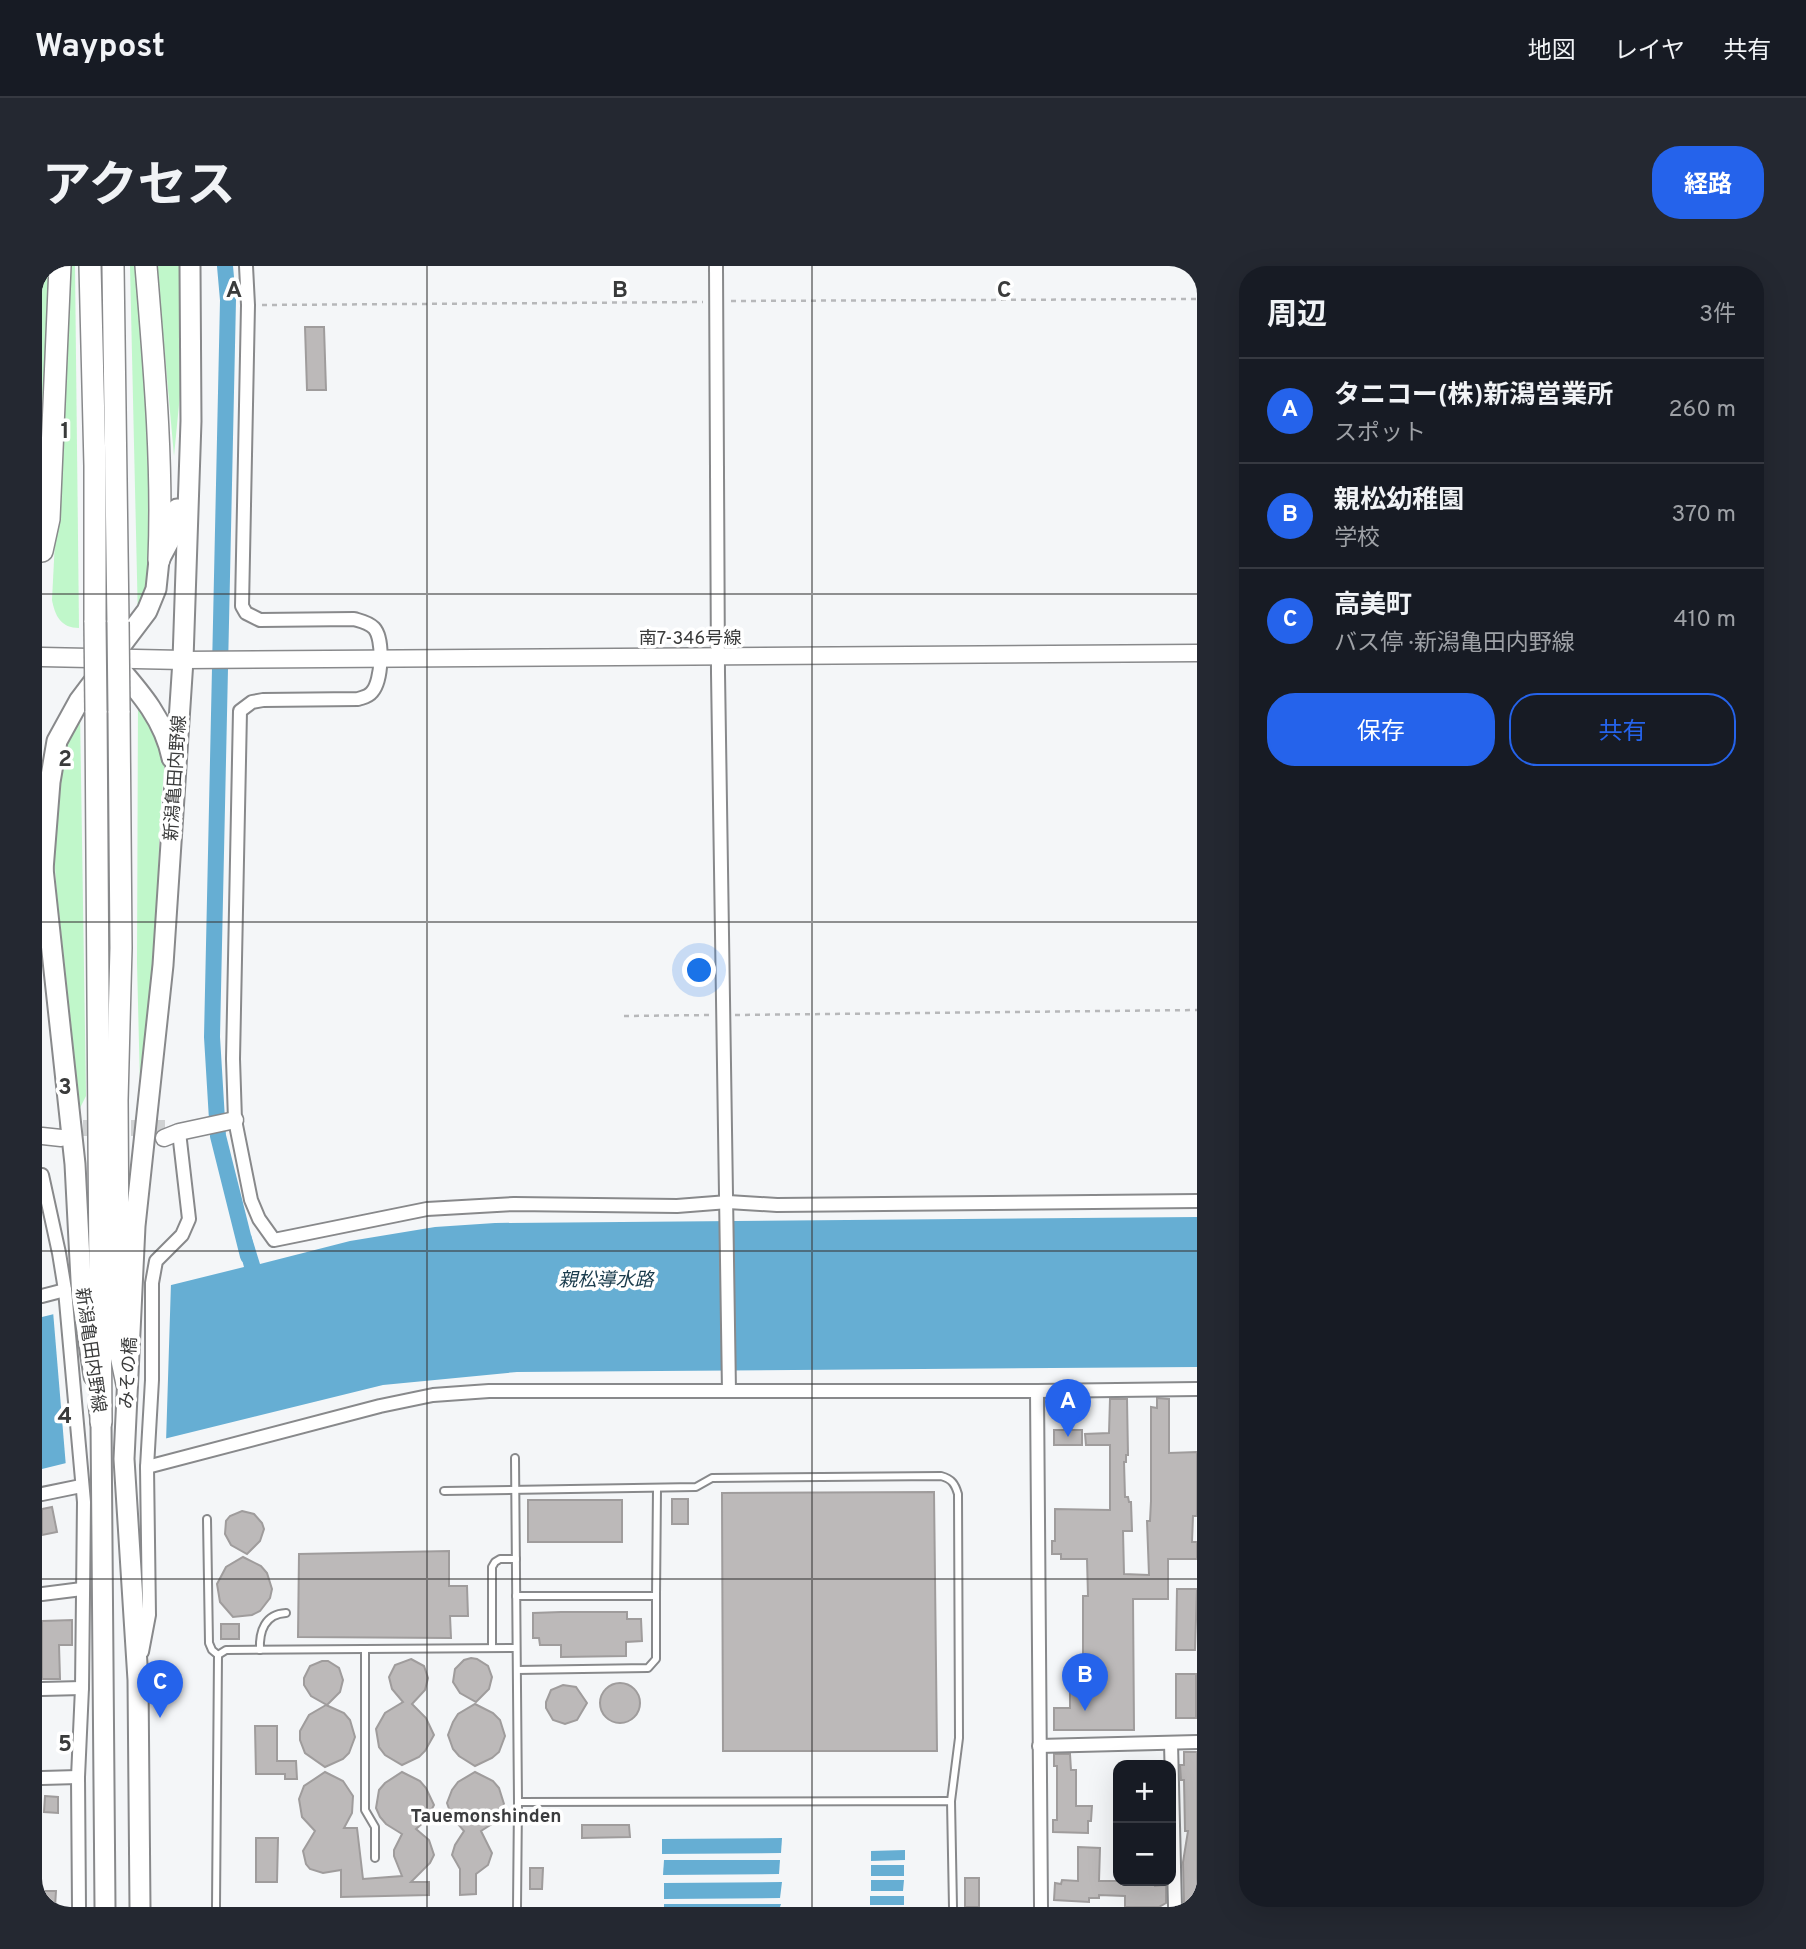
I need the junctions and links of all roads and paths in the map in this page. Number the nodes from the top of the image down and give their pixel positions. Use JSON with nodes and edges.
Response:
{"nodes":[{"id":1,"x":60,"y":266,"type":"edge"},
{"id":2,"x":90,"y":266,"type":"edge"},
{"id":3,"x":113,"y":266,"type":"edge"},
{"id":4,"x":146,"y":266,"type":"edge"},
{"id":5,"x":190,"y":266,"type":"edge"},
{"id":6,"x":246,"y":266,"type":"edge"},
{"id":7,"x":716,"y":266,"type":"edge"},
{"id":8,"x":191,"y":372,"type":"junction"},
{"id":9,"x":42,"y":551,"type":"edge"},
{"id":10,"x":159,"y":560,"type":"junction"},
{"id":11,"x":1197,"y":653,"type":"edge"},
{"id":12,"x":42,"y":657,"type":"edge"},
{"id":13,"x":719,"y":657,"type":"junction"},
{"id":14,"x":112,"y":659,"type":"junction"},
{"id":15,"x":183,"y":660,"type":"junction"},
{"id":16,"x":380,"y":660,"type":"junction"},
{"id":17,"x":175,"y":777,"type":"junction"},
{"id":18,"x":42,"y":866,"type":"edge"},
{"id":19,"x":43,"y":896,"type":"edge"},
{"id":20,"x":1197,"y":1010,"type":"edge"},
{"id":21,"x":722,"y":1015,"type":"junction"},
{"id":22,"x":624,"y":1016,"type":"dead end"},
{"id":23,"x":232,"y":1121,"type":"junction"},
{"id":24,"x":60,"y":1133,"type":"tunnel mouth"},
{"id":25,"x":170,"y":1133,"type":"joint"},
{"id":26,"x":42,"y":1134,"type":"edge"},
{"id":27,"x":42,"y":1175,"type":"edge"},
{"id":28,"x":1197,"y":1201,"type":"edge"},
{"id":29,"x":727,"y":1207,"type":"junction"},
{"id":30,"x":94,"y":1294,"type":"junction"},
{"id":31,"x":42,"y":1296,"type":"edge"},
{"id":32,"x":127,"y":1384,"type":"joint"},
{"id":33,"x":729,"y":1385,"type":"junction"},
{"id":34,"x":1197,"y":1389,"type":"edge"},
{"id":35,"x":1037,"y":1391,"type":"junction"},
{"id":36,"x":101,"y":1422,"type":"joint"},
{"id":37,"x":515,"y":1458,"type":"dead end"},
{"id":38,"x":147,"y":1467,"type":"junction"},
{"id":39,"x":81,"y":1486,"type":"junction"},
{"id":40,"x":657,"y":1489,"type":"junction"},
{"id":41,"x":515,"y":1490,"type":"junction"},
{"id":42,"x":444,"y":1491,"type":"dead end"},
{"id":43,"x":42,"y":1494,"type":"edge"},
{"id":44,"x":208,"y":1519,"type":"dead end"},
{"id":45,"x":516,"y":1559,"type":"junction"},
{"id":46,"x":82,"y":1589,"type":"junction"},
{"id":47,"x":42,"y":1594,"type":"edge"},
{"id":48,"x":516,"y":1596,"type":"junction"},
{"id":49,"x":656,"y":1596,"type":"junction"},
{"id":50,"x":286,"y":1614,"type":"dead end"},
{"id":51,"x":492,"y":1648,"type":"junction"},
{"id":52,"x":516,"y":1648,"type":"junction"},
{"id":53,"x":365,"y":1649,"type":"junction"},
{"id":54,"x":260,"y":1650,"type":"junction"},
{"id":55,"x":218,"y":1655,"type":"junction"},
{"id":56,"x":517,"y":1670,"type":"junction"},
{"id":57,"x":138,"y":1680,"type":"junction"},
{"id":58,"x":82,"y":1688,"type":"junction"},
{"id":59,"x":42,"y":1689,"type":"edge"},
{"id":60,"x":1197,"y":1742,"type":"edge"},
{"id":61,"x":1171,"y":1743,"type":"junction"},
{"id":62,"x":1039,"y":1746,"type":"junction"},
{"id":63,"x":78,"y":1777,"type":"junction"},
{"id":64,"x":42,"y":1778,"type":"edge"},
{"id":65,"x":951,"y":1801,"type":"junction"},
{"id":66,"x":518,"y":1802,"type":"junction"},
{"id":67,"x":375,"y":1858,"type":"dead end"},
{"id":68,"x":79,"y":1907,"type":"edge"},
{"id":69,"x":105,"y":1907,"type":"edge"},
{"id":70,"x":140,"y":1907,"type":"edge"},
{"id":71,"x":216,"y":1907,"type":"edge"},
{"id":72,"x":517,"y":1907,"type":"edge"},
{"id":73,"x":953,"y":1907,"type":"edge"},
{"id":74,"x":1041,"y":1907,"type":"edge"},
{"id":75,"x":1175,"y":1907,"type":"edge"}],
"edges":[{"from":1,"to":9,"type":"highway"},
{"from":2,"to":30,"type":"highway","bridge":true},
{"from":3,"to":30,"type":"highway","bridge":true},
{"from":4,"to":10,"type":"highway"},
{"from":5,"to":8,"type":"main road","name":"新潟亀田内野線"},
{"from":6,"to":16,"type":"street"},
{"from":7,"to":13,"type":"street"},
{"from":8,"to":10,"type":"main road","name":"新潟亀田内野線"},
{"from":8,"to":15,"type":"main road","name":"新潟亀田内野線"},
{"from":10,"to":14,"type":"main road","name":"新潟亀田内野線"},
{"from":11,"to":13,"type":"street","name":"南7-346号線"},
{"from":12,"to":14,"type":"main road"},
{"from":13,"to":16,"type":"street","name":"南7-346号線"},
{"from":13,"to":21,"type":"street"},
{"from":14,"to":15,"type":"main road"},
{"from":14,"to":17,"type":"main road"},
{"from":14,"to":18,"type":"main road","name":"新潟亀田内野線"},
{"from":15,"to":16,"type":"street","name":"南7-346号線"},
{"from":15,"to":17,"type":"main road","name":"新潟亀田内野線"},
{"from":16,"to":23,"type":"street"},
{"from":17,"to":30,"type":"main road","name":"新潟亀田内野線"},
{"from":18,"to":19,"type":"main road","name":"新潟亀田内野線"},
{"from":19,"to":30,"type":"main road","name":"新潟亀田内野線"},
{"from":20,"to":21,"type":"path"},
{"from":21,"to":22,"type":"path"},
{"from":21,"to":29,"type":"street"},
{"from":23,"to":25,"type":"street"},
{"from":23,"to":29,"type":"street"},
{"from":24,"to":26,"type":"street"},
{"from":25,"to":38,"type":"street"},
{"from":27,"to":30,"type":"street"},
{"from":28,"to":29,"type":"street"},
{"from":29,"to":33,"type":"street"},
{"from":30,"to":31,"type":"street"},
{"from":30,"to":32,"type":"highway"},
{"from":30,"to":36,"type":"highway"},
{"from":30,"to":39,"type":"street"},
{"from":32,"to":57,"type":"main road","name":"みその橋"},
{"from":33,"to":35,"type":"street"},
{"from":33,"to":38,"type":"street"},
{"from":34,"to":35,"type":"street"},
{"from":35,"to":62,"type":"street"},
{"from":36,"to":69,"type":"main road","name":"みその橋"},
{"from":37,"to":41,"type":"lane"},
{"from":38,"to":57,"type":"street"},
{"from":39,"to":43,"type":"street"},
{"from":39,"to":46,"type":"street"},
{"from":40,"to":41,"type":"lane"},
{"from":40,"to":49,"type":"lane"},
{"from":40,"to":65,"type":"lane"},
{"from":41,"to":42,"type":"lane"},
{"from":41,"to":45,"type":"lane"},
{"from":44,"to":55,"type":"lane"},
{"from":45,"to":48,"type":"lane"},
{"from":45,"to":51,"type":"lane"},
{"from":46,"to":47,"type":"street"},
{"from":46,"to":58,"type":"street"},
{"from":48,"to":49,"type":"lane"},
{"from":48,"to":52,"type":"lane"},
{"from":49,"to":56,"type":"lane"},
{"from":50,"to":54,"type":"lane"},
{"from":51,"to":52,"type":"lane"},
{"from":51,"to":53,"type":"lane"},
{"from":52,"to":56,"type":"lane"},
{"from":53,"to":54,"type":"lane"},
{"from":53,"to":67,"type":"lane"},
{"from":54,"to":55,"type":"lane"},
{"from":55,"to":71,"type":"lane"},
{"from":56,"to":66,"type":"lane"},
{"from":57,"to":70,"type":"main road"},
{"from":58,"to":59,"type":"street"},
{"from":58,"to":63,"type":"street"},
{"from":60,"to":61,"type":"street"},
{"from":61,"to":62,"type":"street"},
{"from":61,"to":75,"type":"street"},
{"from":62,"to":74,"type":"street"},
{"from":63,"to":64,"type":"street"},
{"from":63,"to":68,"type":"street"},
{"from":65,"to":66,"type":"lane"},
{"from":65,"to":73,"type":"lane"},
{"from":66,"to":72,"type":"lane"}]}
